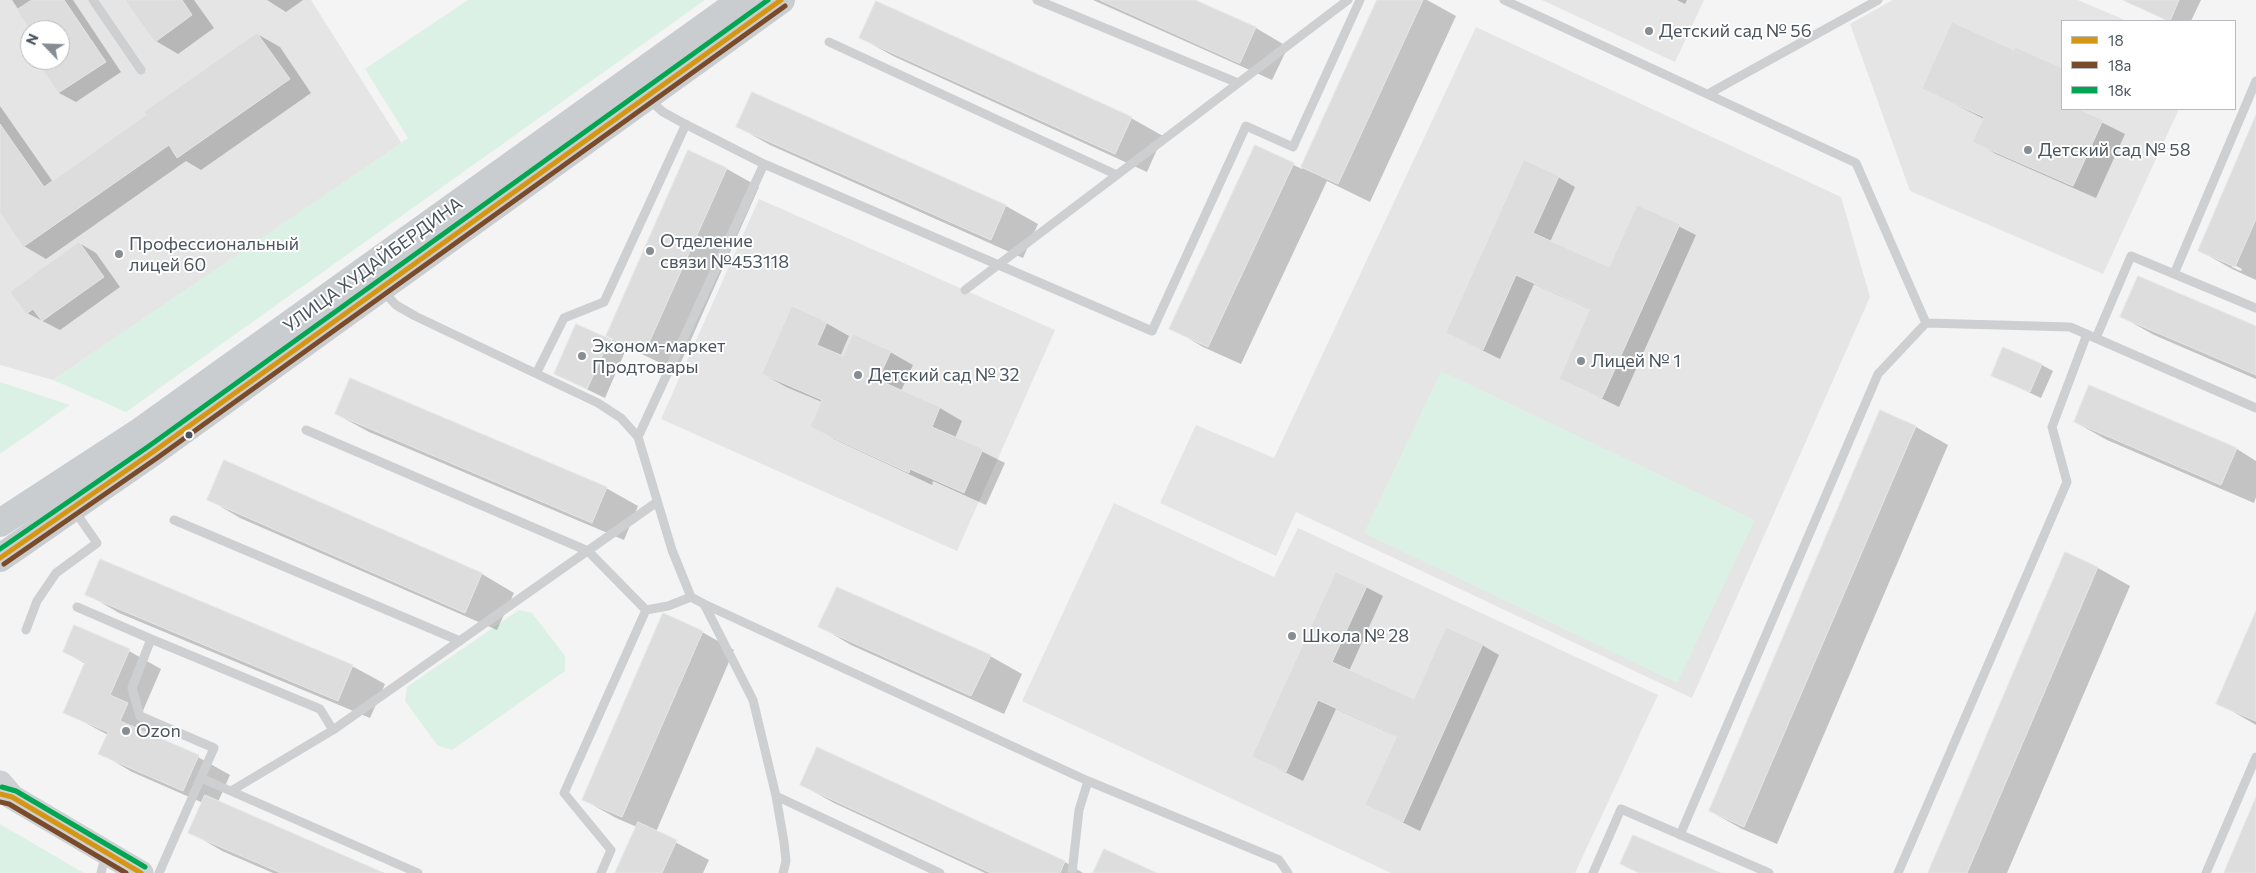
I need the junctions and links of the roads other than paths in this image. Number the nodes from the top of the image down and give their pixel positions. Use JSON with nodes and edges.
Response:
{"nodes":[{"id":1,"x":93,"y":0,"type":"edge"},
{"id":2,"x":742,"y":0,"type":"edge"},
{"id":3,"x":781,"y":0,"type":"edge"},
{"id":4,"x":1037,"y":0,"type":"edge"},
{"id":5,"x":1348,"y":0,"type":"edge"},
{"id":6,"x":1360,"y":0,"type":"edge"},
{"id":7,"x":1504,"y":0,"type":"edge"},
{"id":8,"x":1878,"y":0,"type":"edge"},
{"id":9,"x":830,"y":42,"type":"dead end"},
{"id":10,"x":141,"y":70,"type":"dead end"},
{"id":11,"x":2256,"y":81,"type":"edge"},
{"id":12,"x":1238,"y":83,"type":"junction"},
{"id":13,"x":639,"y":88,"type":"junction"},
{"id":14,"x":1708,"y":94,"type":"junction"},
{"id":15,"x":686,"y":124,"type":"junction"},
{"id":16,"x":764,"y":164,"type":"junction"},
{"id":17,"x":1117,"y":175,"type":"junction"},
{"id":18,"x":999,"y":265,"type":"junction"},
{"id":19,"x":2174,"y":274,"type":"junction"},
{"id":20,"x":374,"y":279,"type":"junction"},
{"id":21,"x":965,"y":290,"type":"dead end"},
{"id":22,"x":2256,"y":308,"type":"edge"},
{"id":23,"x":1926,"y":322,"type":"junction"},
{"id":24,"x":2087,"y":334,"type":"junction"},
{"id":25,"x":2096,"y":338,"type":"junction"},
{"id":26,"x":537,"y":372,"type":"junction"},
{"id":27,"x":2256,"y":408,"type":"edge"},
{"id":28,"x":306,"y":430,"type":"dead end"},
{"id":29,"x":638,"y":437,"type":"junction"},
{"id":30,"x":658,"y":502,"type":"junction"},
{"id":31,"x":73,"y":508,"type":"junction"},
{"id":32,"x":174,"y":520,"type":"dead end"},
{"id":33,"x":0,"y":523,"type":"edge"},
{"id":34,"x":588,"y":551,"type":"junction"},
{"id":35,"x":0,"y":558,"type":"edge"},
{"id":36,"x":691,"y":597,"type":"junction"},
{"id":37,"x":704,"y":604,"type":"junction"},
{"id":38,"x":77,"y":607,"type":"dead end"},
{"id":39,"x":646,"y":610,"type":"junction"},
{"id":40,"x":26,"y":630,"type":"dead end"},
{"id":41,"x":151,"y":639,"type":"junction"},
{"id":42,"x":460,"y":641,"type":"junction"},
{"id":43,"x":333,"y":730,"type":"junction"},
{"id":44,"x":2256,"y":757,"type":"edge"},
{"id":45,"x":201,"y":778,"type":"junction"},
{"id":46,"x":1088,"y":781,"type":"junction"},
{"id":47,"x":4,"y":791,"type":"edge"},
{"id":48,"x":231,"y":791,"type":"junction"},
{"id":49,"x":776,"y":796,"type":"junction"},
{"id":50,"x":1680,"y":835,"type":"junction"},
{"id":51,"x":104,"y":863,"type":"edge"},
{"id":52,"x":140,"y":873,"type":"edge"},
{"id":53,"x":159,"y":873,"type":"edge"},
{"id":54,"x":418,"y":873,"type":"edge"},
{"id":55,"x":601,"y":873,"type":"edge"},
{"id":56,"x":783,"y":873,"type":"edge"},
{"id":57,"x":940,"y":873,"type":"edge"},
{"id":58,"x":1072,"y":873,"type":"edge"},
{"id":59,"x":1288,"y":873,"type":"edge"},
{"id":60,"x":1593,"y":873,"type":"edge"},
{"id":61,"x":1769,"y":873,"type":"edge"},
{"id":62,"x":1898,"y":873,"type":"edge"},
{"id":63,"x":2206,"y":873,"type":"edge"}],
"edges":[{"from":1,"to":10,"type":"lane"},
{"from":2,"to":13,"type":"main road","name":"УЛИЦА ХУДАЙБЕРДИНА"},
{"from":3,"to":13,"type":"main road","name":"УЛИЦА ХУДАЙБЕРДИНА"},
{"from":4,"to":12,"type":"lane"},
{"from":5,"to":12,"type":"lane"},
{"from":6,"to":18,"type":"lane"},
{"from":7,"to":14,"type":"lane"},
{"from":8,"to":14,"type":"lane"},
{"from":9,"to":17,"type":"lane"},
{"from":11,"to":19,"type":"lane"},
{"from":12,"to":17,"type":"lane"},
{"from":13,"to":15,"type":"lane"},
{"from":13,"to":20,"type":"main road","name":"УЛИЦА ХУДАЙБЕРДИНА"},
{"from":14,"to":23,"type":"lane"},
{"from":15,"to":16,"type":"lane"},
{"from":15,"to":26,"type":"lane"},
{"from":16,"to":18,"type":"lane"},
{"from":16,"to":29,"type":"lane"},
{"from":17,"to":18,"type":"lane"},
{"from":18,"to":21,"type":"lane"},
{"from":19,"to":22,"type":"lane"},
{"from":19,"to":25,"type":"lane"},
{"from":20,"to":26,"type":"lane"},
{"from":20,"to":31,"type":"main road","name":"УЛИЦА ХУДАЙБЕРДИНА"},
{"from":20,"to":33,"type":"main road","name":"УЛИЦА ХУДАЙБЕРДИНА"},
{"from":23,"to":24,"type":"lane"},
{"from":23,"to":50,"type":"lane"},
{"from":24,"to":25,"type":"lane"},
{"from":24,"to":62,"type":"lane"},
{"from":25,"to":27,"type":"lane"},
{"from":26,"to":29,"type":"lane"},
{"from":28,"to":34,"type":"lane"},
{"from":29,"to":30,"type":"lane"},
{"from":30,"to":34,"type":"lane"},
{"from":30,"to":36,"type":"lane"},
{"from":31,"to":35,"type":"main road","name":"УЛИЦА ХУДАЙБЕРДИНА"},
{"from":31,"to":40,"type":"lane"},
{"from":32,"to":42,"type":"lane"},
{"from":34,"to":39,"type":"lane"},
{"from":34,"to":42,"type":"lane"},
{"from":36,"to":37,"type":"lane"},
{"from":36,"to":39,"type":"lane"},
{"from":37,"to":46,"type":"lane"},
{"from":37,"to":49,"type":"lane"},
{"from":38,"to":41,"type":"lane"},
{"from":39,"to":55,"type":"lane"},
{"from":41,"to":43,"type":"lane"},
{"from":41,"to":45,"type":"lane"},
{"from":42,"to":43,"type":"lane"},
{"from":43,"to":48,"type":"lane"},
{"from":44,"to":63,"type":"lane"},
{"from":45,"to":48,"type":"lane"},
{"from":45,"to":53,"type":"lane"},
{"from":46,"to":58,"type":"lane"},
{"from":46,"to":59,"type":"lane"},
{"from":47,"to":51,"type":"main road"},
{"from":48,"to":54,"type":"lane"},
{"from":49,"to":56,"type":"lane"},
{"from":49,"to":57,"type":"lane"},
{"from":50,"to":60,"type":"lane"},
{"from":50,"to":61,"type":"lane"},
{"from":51,"to":52,"type":"main road"}]}
